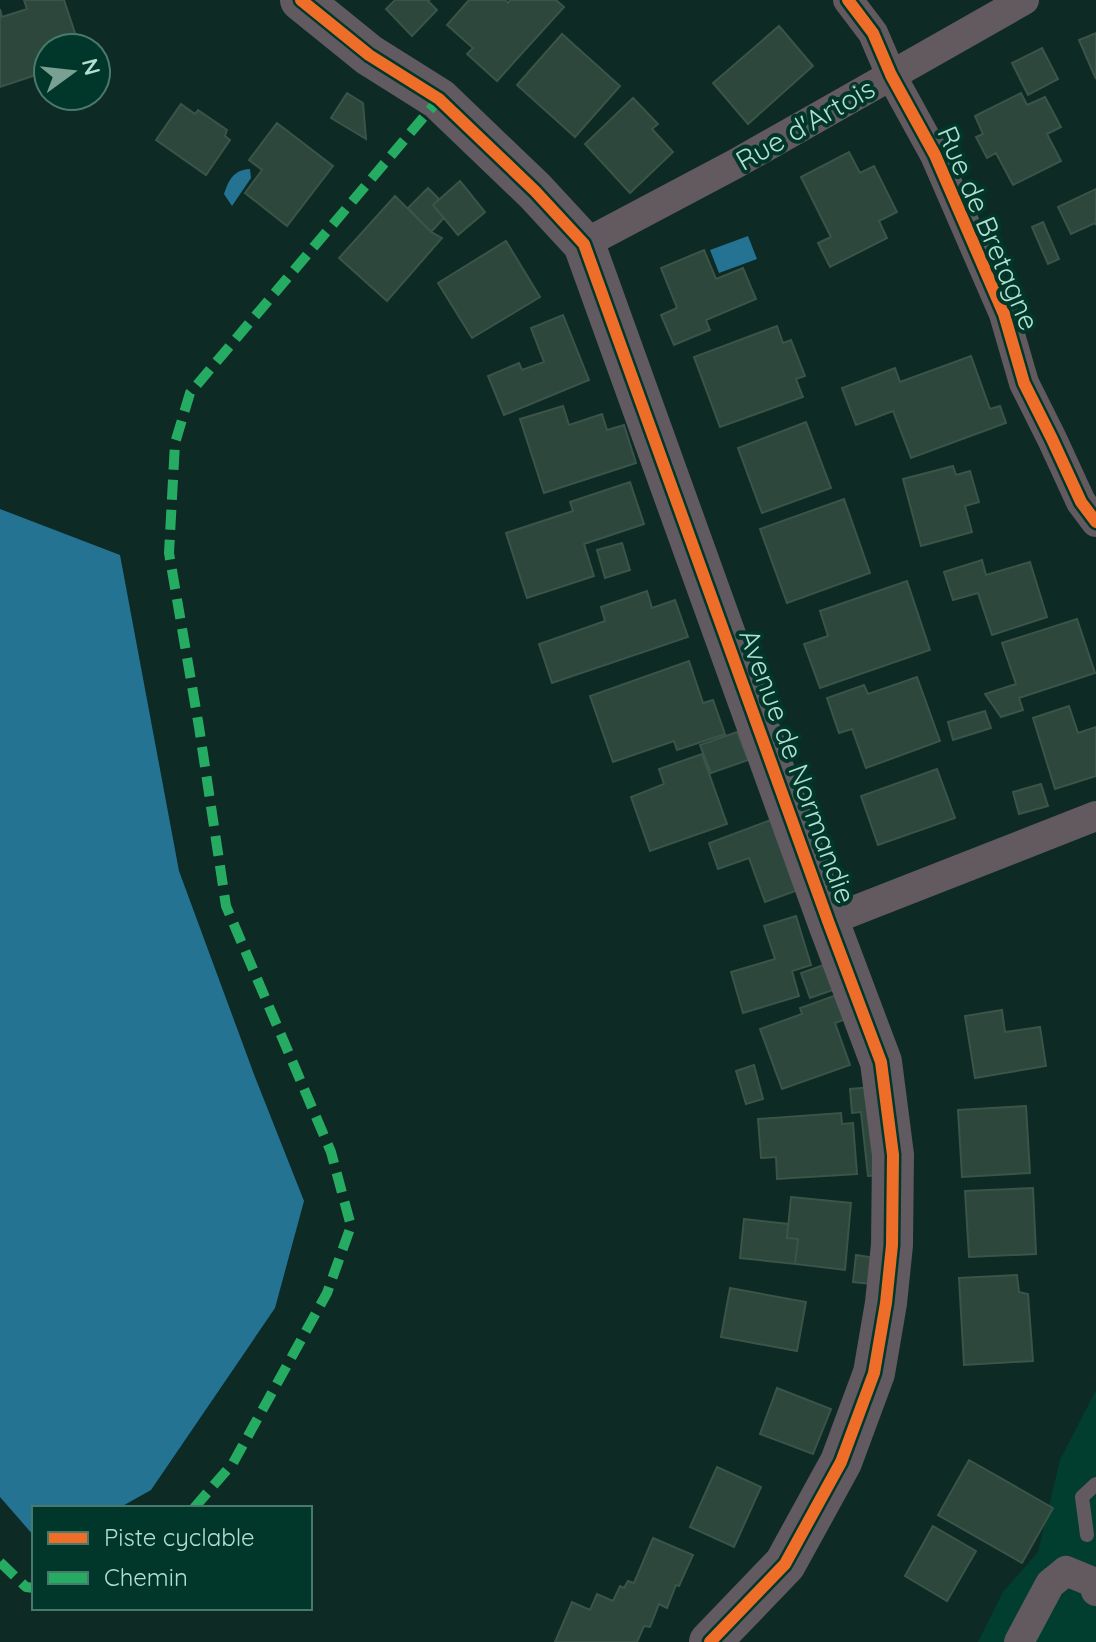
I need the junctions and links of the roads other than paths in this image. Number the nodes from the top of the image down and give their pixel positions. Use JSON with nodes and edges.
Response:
{"nodes":[{"id":1,"x":301,"y":0,"type":"edge"},
{"id":2,"x":848,"y":0,"type":"edge"},
{"id":3,"x":1024,"y":0,"type":"edge"},
{"id":4,"x":891,"y":75,"type":"junction"},
{"id":5,"x":584,"y":244,"type":"junction"},
{"id":6,"x":1096,"y":522,"type":"edge"},
{"id":7,"x":1096,"y":816,"type":"edge"},
{"id":8,"x":828,"y":921,"type":"junction"},
{"id":9,"x":1096,"y":1484,"type":"edge"},
{"id":10,"x":1087,"y":1535,"type":"dead end"},
{"id":11,"x":1096,"y":1591,"type":"edge"},
{"id":12,"x":1024,"y":1640,"type":"edge"},
{"id":13,"x":710,"y":1642,"type":"edge"}],
"edges":[{"from":1,"to":5,"type":"street","name":"Avenue de Normandie"},
{"from":2,"to":4,"type":"street","name":"Rue de Bretagne"},
{"from":3,"to":4,"type":"street","name":"Rue d'Artois"},
{"from":4,"to":5,"type":"street","name":"Rue d'Artois"},
{"from":4,"to":6,"type":"street","name":"Rue de Bretagne"},
{"from":5,"to":8,"type":"street","name":"Avenue de Normandie"},
{"from":7,"to":8,"type":"street"},
{"from":8,"to":13,"type":"street","name":"Avenue de Normandie"},
{"from":9,"to":10,"type":"lane"},
{"from":11,"to":12,"type":"street"}]}
